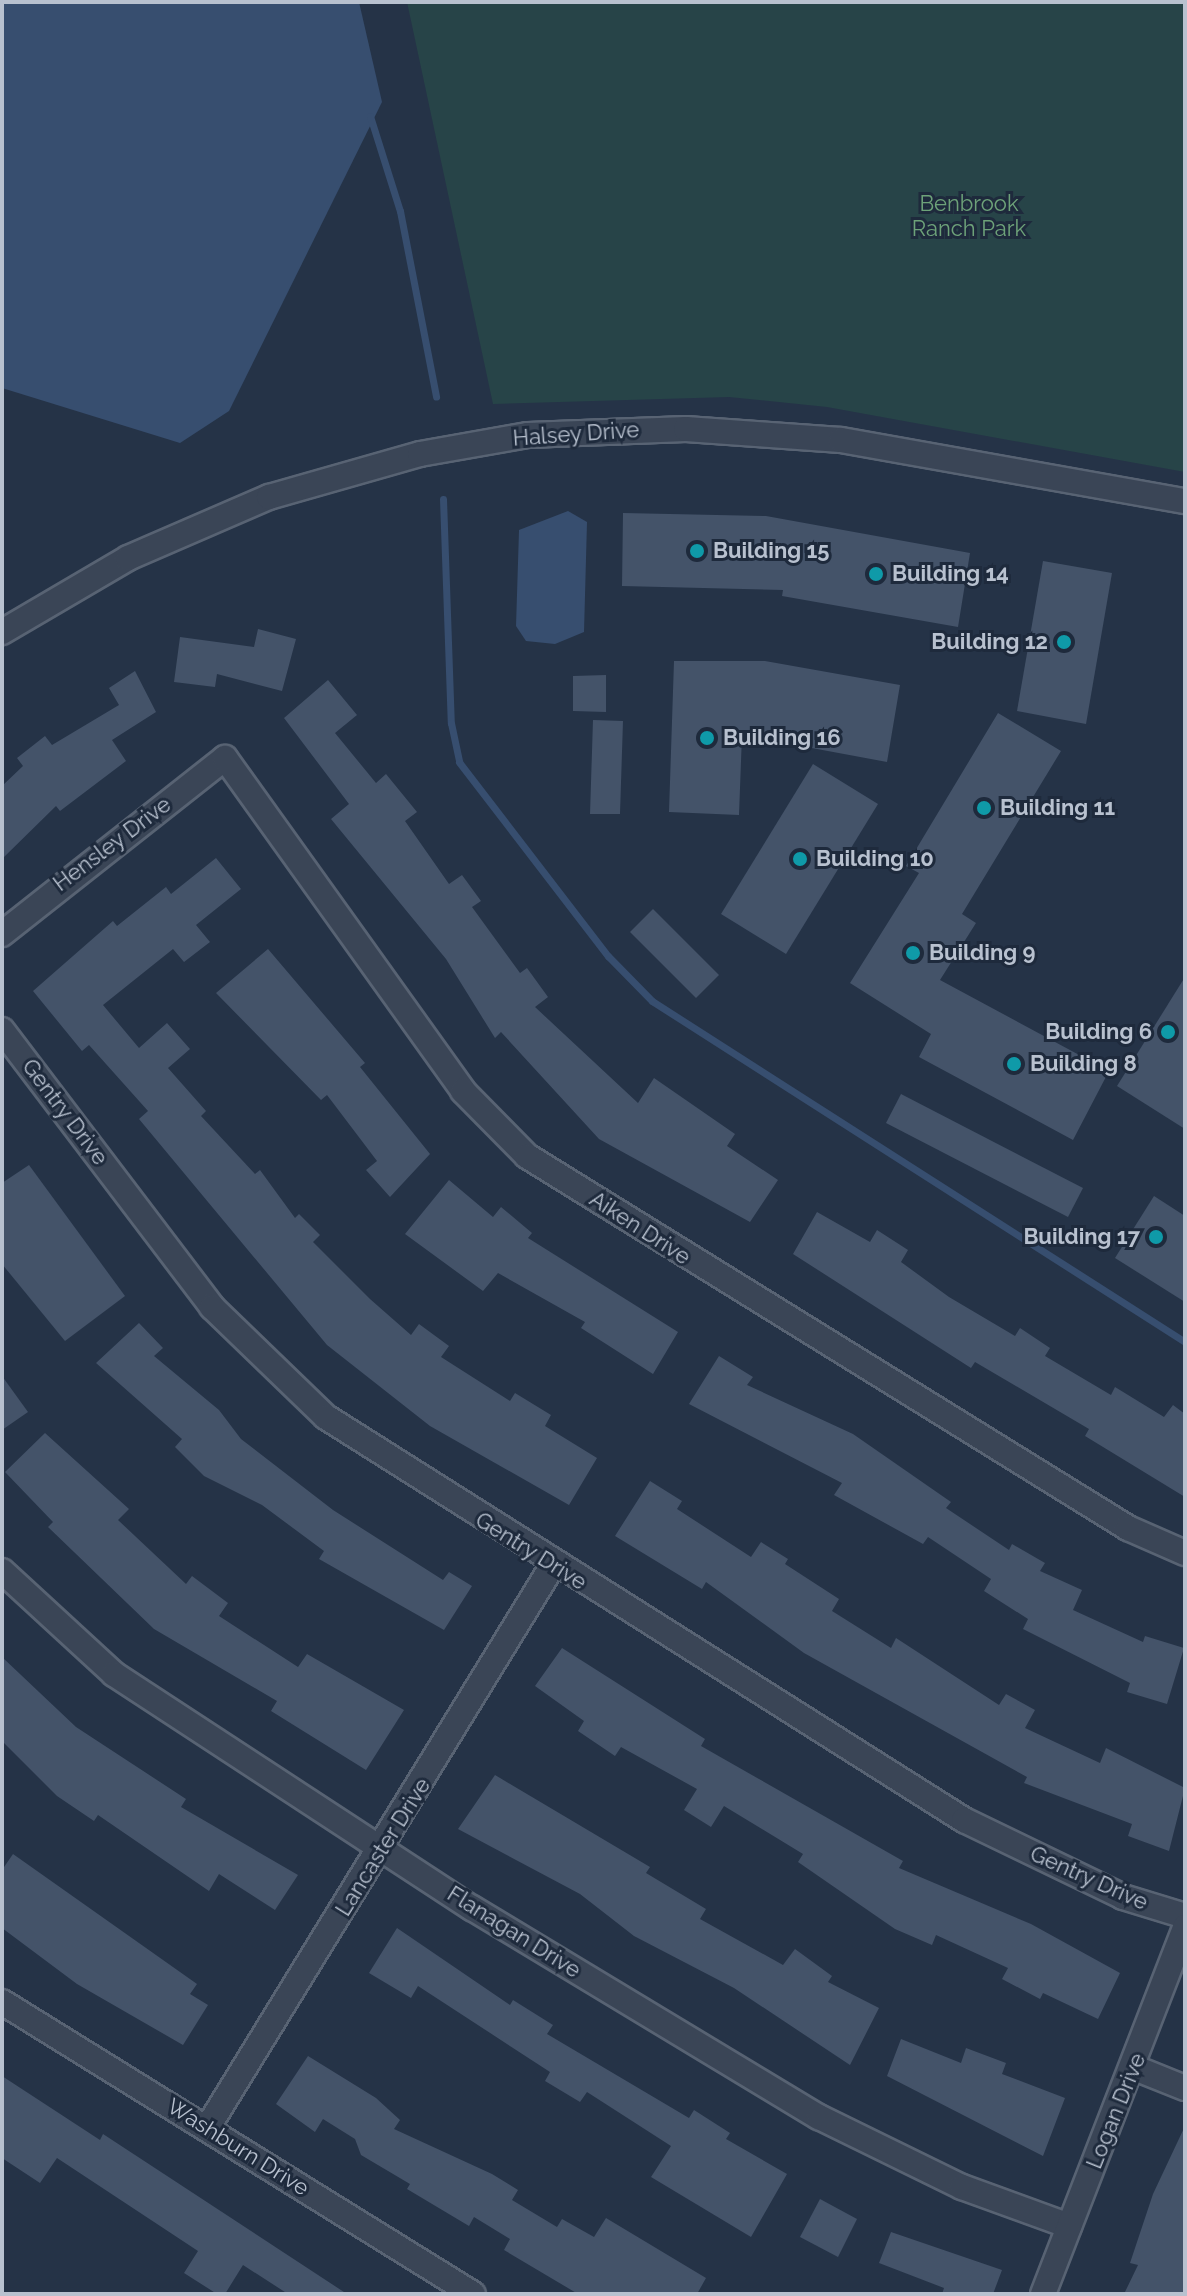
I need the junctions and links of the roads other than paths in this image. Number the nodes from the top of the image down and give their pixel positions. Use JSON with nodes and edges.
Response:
{"nodes":[{"id":1,"x":1185,"y":501,"type":"edge"},
{"id":2,"x":2,"y":632,"type":"edge"},
{"id":3,"x":225,"y":758,"type":"joint"},
{"id":4,"x":2,"y":934,"type":"edge"},
{"id":5,"x":2,"y":1030,"type":"edge"},
{"id":6,"x":1185,"y":1553,"type":"edge"},
{"id":7,"x":553,"y":1565,"type":"junction"},
{"id":8,"x":2,"y":1571,"type":"edge"},
{"id":9,"x":383,"y":1848,"type":"junction"},
{"id":10,"x":1185,"y":1916,"type":"edge"},
{"id":11,"x":1185,"y":1927,"type":"edge"},
{"id":12,"x":2,"y":2002,"type":"edge"},
{"id":13,"x":1135,"y":2068,"type":"junction"},
{"id":14,"x":1185,"y":2088,"type":"edge"},
{"id":15,"x":208,"y":2127,"type":"junction"},
{"id":16,"x":1069,"y":2226,"type":"junction"},
{"id":17,"x":473,"y":2294,"type":"edge"},
{"id":18,"x":1043,"y":2294,"type":"edge"}],
"edges":[{"from":1,"to":2,"type":"street","name":"Halsey Drive"},
{"from":3,"to":4,"type":"street","name":"Hensley Drive"},
{"from":3,"to":6,"type":"street","name":"Aiken Drive"},
{"from":5,"to":7,"type":"street","name":"Gentry Drive"},
{"from":7,"to":9,"type":"street","name":"Lancaster Drive"},
{"from":7,"to":10,"type":"street","name":"Gentry Drive"},
{"from":8,"to":9,"type":"street","name":"Flanagan Drive"},
{"from":9,"to":15,"type":"street","name":"Lancaster Drive"},
{"from":9,"to":16,"type":"street","name":"Flanagan Drive"},
{"from":11,"to":13,"type":"street","name":"Logan Drive"},
{"from":12,"to":15,"type":"street","name":"Washburn Drive"},
{"from":13,"to":14,"type":"street"},
{"from":13,"to":16,"type":"street","name":"Logan Drive"},
{"from":15,"to":17,"type":"street","name":"Washburn Drive"},
{"from":16,"to":18,"type":"street","name":"Logan Drive"}]}
